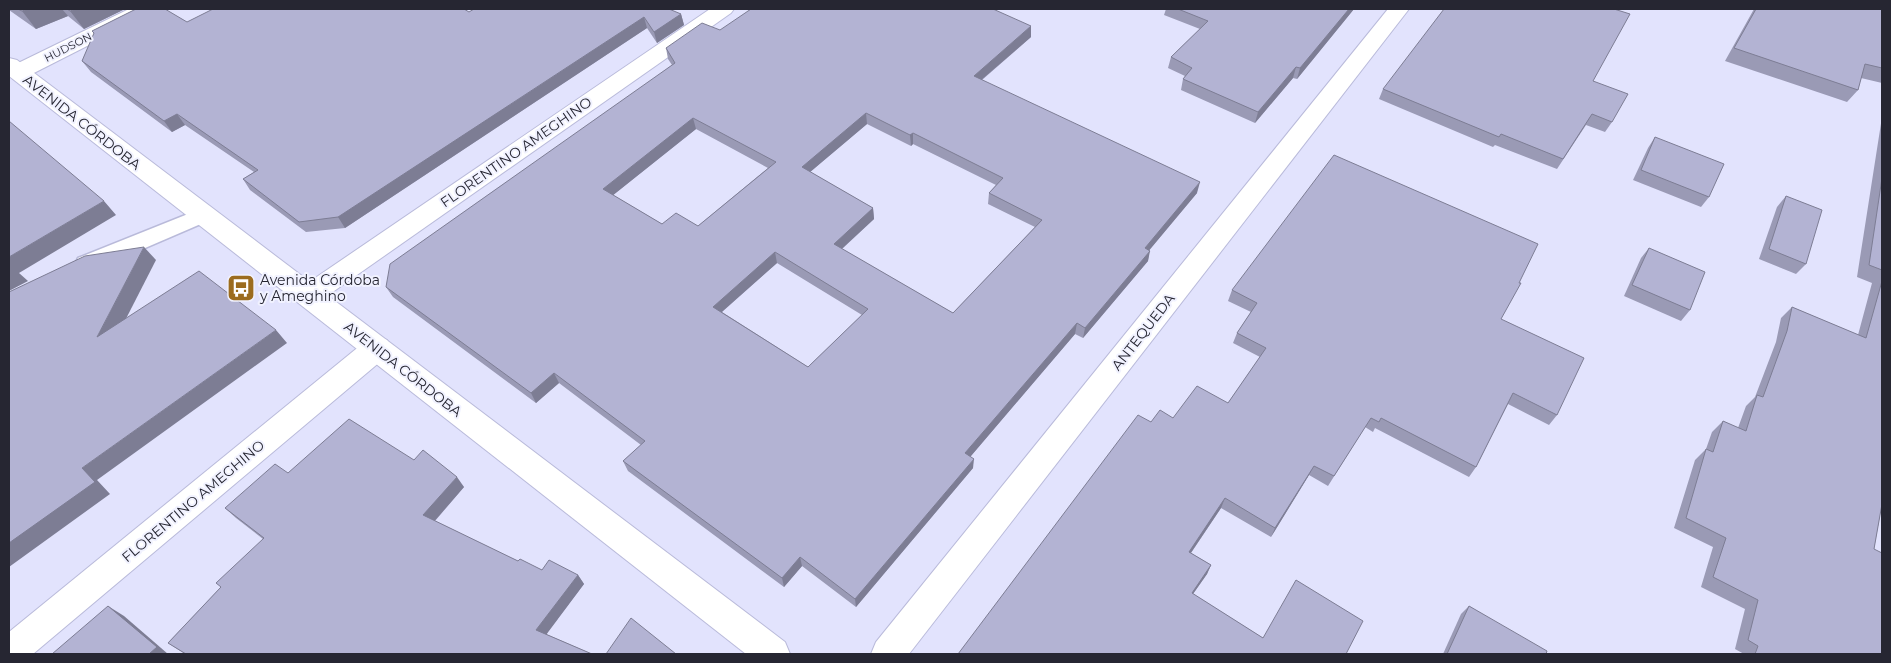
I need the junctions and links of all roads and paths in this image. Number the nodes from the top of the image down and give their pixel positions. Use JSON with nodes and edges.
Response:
{"nodes":[{"id":1,"x":145,"y":9,"type":"edge"},
{"id":2,"x":724,"y":9,"type":"edge"},
{"id":3,"x":1399,"y":9,"type":"edge"},
{"id":4,"x":13,"y":69,"type":"edge"},
{"id":5,"x":203,"y":215,"type":"junction"},
{"id":6,"x":71,"y":271,"type":"edge"},
{"id":7,"x":308,"y":296,"type":"junction"},
{"id":8,"x":377,"y":348,"type":"junction"},
{"id":9,"x":9,"y":653,"type":"edge"},
{"id":10,"x":773,"y":654,"type":"edge"},
{"id":11,"x":888,"y":654,"type":"edge"}],
"edges":[{"from":1,"to":4,"type":"street","name":"HUDSON"},
{"from":2,"to":7,"type":"street","name":"FLORENTINO AMEGHINO"},
{"from":3,"to":11,"type":"street","name":"ANTEQUEDA"},
{"from":4,"to":5,"type":"street","name":"AVENIDA CÓRDOBA"},
{"from":5,"to":6,"type":"lane"},
{"from":5,"to":7,"type":"street","name":"AVENIDA CÓRDOBA"},
{"from":7,"to":8,"type":"street","name":"AVENIDA CÓRDOBA"},
{"from":8,"to":9,"type":"street","name":"FLORENTINO AMEGHINO"},
{"from":8,"to":10,"type":"street","name":"AVENIDA CÓRDOBA"}]}
